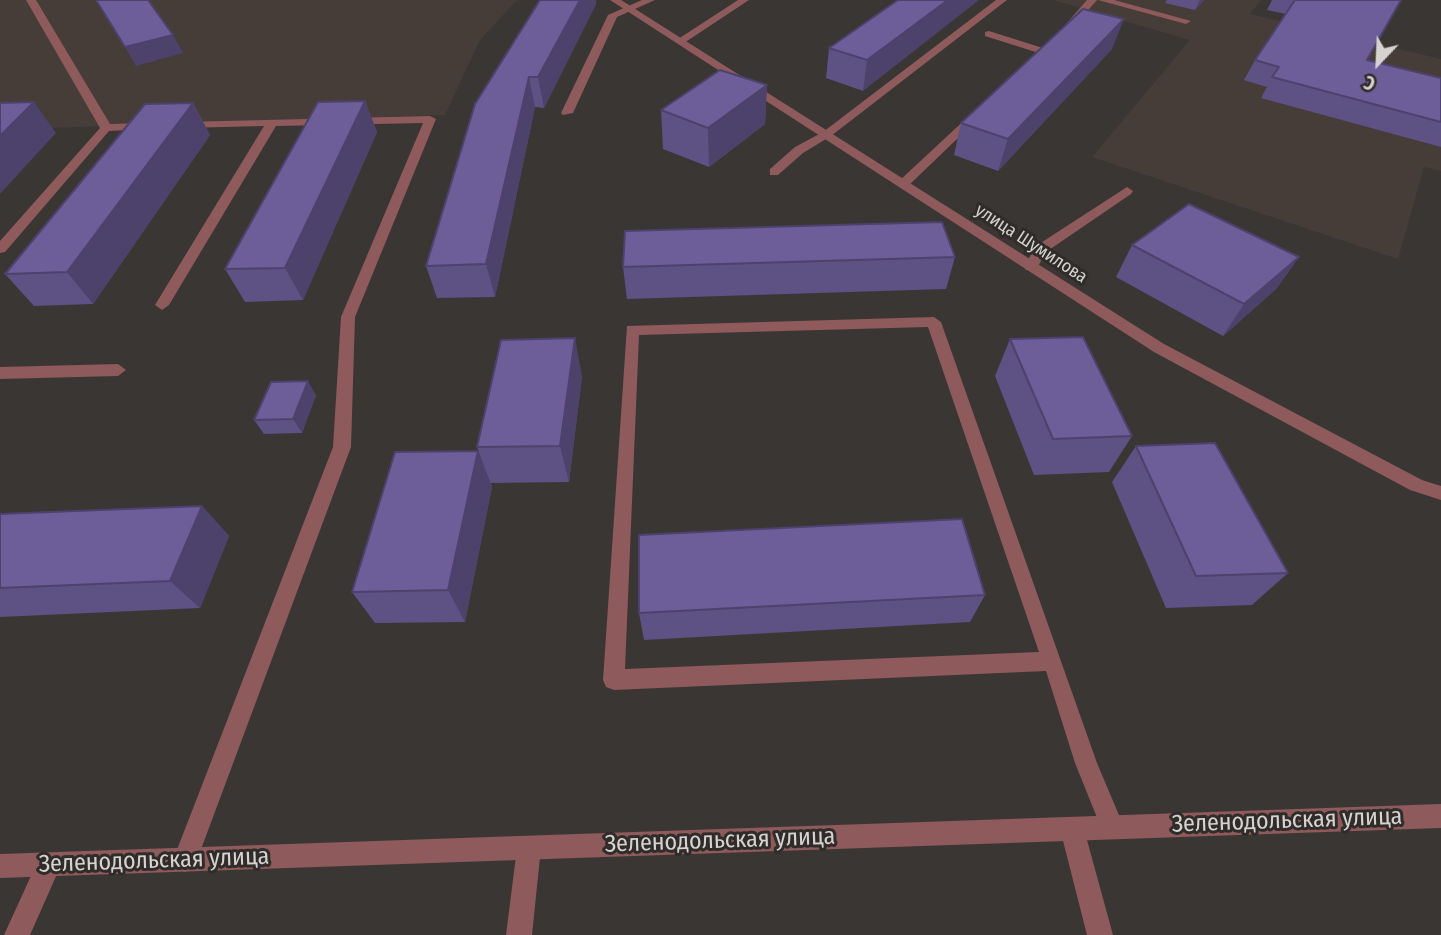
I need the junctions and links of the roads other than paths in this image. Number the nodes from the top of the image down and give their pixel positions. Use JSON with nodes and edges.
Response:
{"nodes":[{"id":1,"x":31,"y":0,"type":"edge"},
{"id":2,"x":650,"y":0,"type":"edge"},
{"id":3,"x":744,"y":0,"type":"edge"},
{"id":4,"x":1002,"y":0,"type":"edge"},
{"id":5,"x":1092,"y":0,"type":"edge"},
{"id":6,"x":1103,"y":0,"type":"edge"},
{"id":7,"x":621,"y":4,"type":"edge"},
{"id":8,"x":1186,"y":21,"type":"dead end"},
{"id":9,"x":989,"y":34,"type":"dead end"},
{"id":10,"x":680,"y":41,"type":"junction"},
{"id":11,"x":1049,"y":44,"type":"junction"},
{"id":12,"x":1033,"y":61,"type":"edge"},
{"id":13,"x":986,"y":105,"type":"edge"},
{"id":14,"x":567,"y":113,"type":"dead end"},
{"id":15,"x":272,"y":123,"type":"junction"},
{"id":16,"x":162,"y":126,"type":"edge"},
{"id":17,"x":175,"y":126,"type":"edge"},
{"id":18,"x":106,"y":128,"type":"junction"},
{"id":19,"x":827,"y":134,"type":"junction"},
{"id":20,"x":774,"y":172,"type":"dead end"},
{"id":21,"x":903,"y":184,"type":"junction"},
{"id":22,"x":1127,"y":191,"type":"dead end"},
{"id":23,"x":0,"y":249,"type":"edge"},
{"id":24,"x":1031,"y":267,"type":"junction"},
{"id":25,"x":162,"y":304,"type":"dead end"},
{"id":26,"x":118,"y":370,"type":"dead end"},
{"id":27,"x":0,"y":373,"type":"edge"},
{"id":28,"x":1441,"y":495,"type":"edge"},
{"id":29,"x":1053,"y":661,"type":"junction"},
{"id":30,"x":1441,"y":816,"type":"edge"},
{"id":31,"x":1112,"y":827,"type":"junction"},
{"id":32,"x":1072,"y":829,"type":"junction"},
{"id":33,"x":529,"y":848,"type":"junction"},
{"id":34,"x":186,"y":860,"type":"junction"},
{"id":35,"x":49,"y":865,"type":"junction"},
{"id":36,"x":0,"y":866,"type":"edge"},
{"id":37,"x":17,"y":935,"type":"edge"},
{"id":38,"x":519,"y":935,"type":"edge"},
{"id":39,"x":1100,"y":935,"type":"edge"}],
"edges":[{"from":1,"to":18,"type":"street"},
{"from":2,"to":7,"type":"street"},
{"from":3,"to":10,"type":"street"},
{"from":4,"to":19,"type":"street"},
{"from":5,"to":11,"type":"street"},
{"from":6,"to":8,"type":"street"},
{"from":7,"to":10,"type":"street","name":"улица Шумилова"},
{"from":7,"to":14,"type":"street"},
{"from":9,"to":11,"type":"street"},
{"from":10,"to":19,"type":"street","name":"улица Шумилова"},
{"from":11,"to":12,"type":"street"},
{"from":13,"to":21,"type":"street"},
{"from":15,"to":17,"type":"street"},
{"from":15,"to":25,"type":"street"},
{"from":15,"to":34,"type":"street"},
{"from":16,"to":18,"type":"street"},
{"from":18,"to":23,"type":"street"},
{"from":19,"to":20,"type":"street"},
{"from":19,"to":21,"type":"street","name":"улица Шумилова"},
{"from":21,"to":24,"type":"street","name":"улица Шумилова"},
{"from":22,"to":24,"type":"street"},
{"from":24,"to":28,"type":"street","name":"улица Шумилова"},
{"from":26,"to":27,"type":"street"},
{"from":29,"to":29,"type":"street"},
{"from":29,"to":31,"type":"street"},
{"from":30,"to":31,"type":"street","name":"Зеленодольская улица"},
{"from":31,"to":32,"type":"street","name":"Зеленодольская улица"},
{"from":32,"to":33,"type":"street","name":"Зеленодольская улица"},
{"from":32,"to":39,"type":"street"},
{"from":33,"to":34,"type":"street","name":"Зеленодольская улица"},
{"from":33,"to":38,"type":"street"},
{"from":34,"to":35,"type":"street","name":"Зеленодольская улица"},
{"from":35,"to":36,"type":"street","name":"Зеленодольская улица"},
{"from":35,"to":37,"type":"street"}]}
